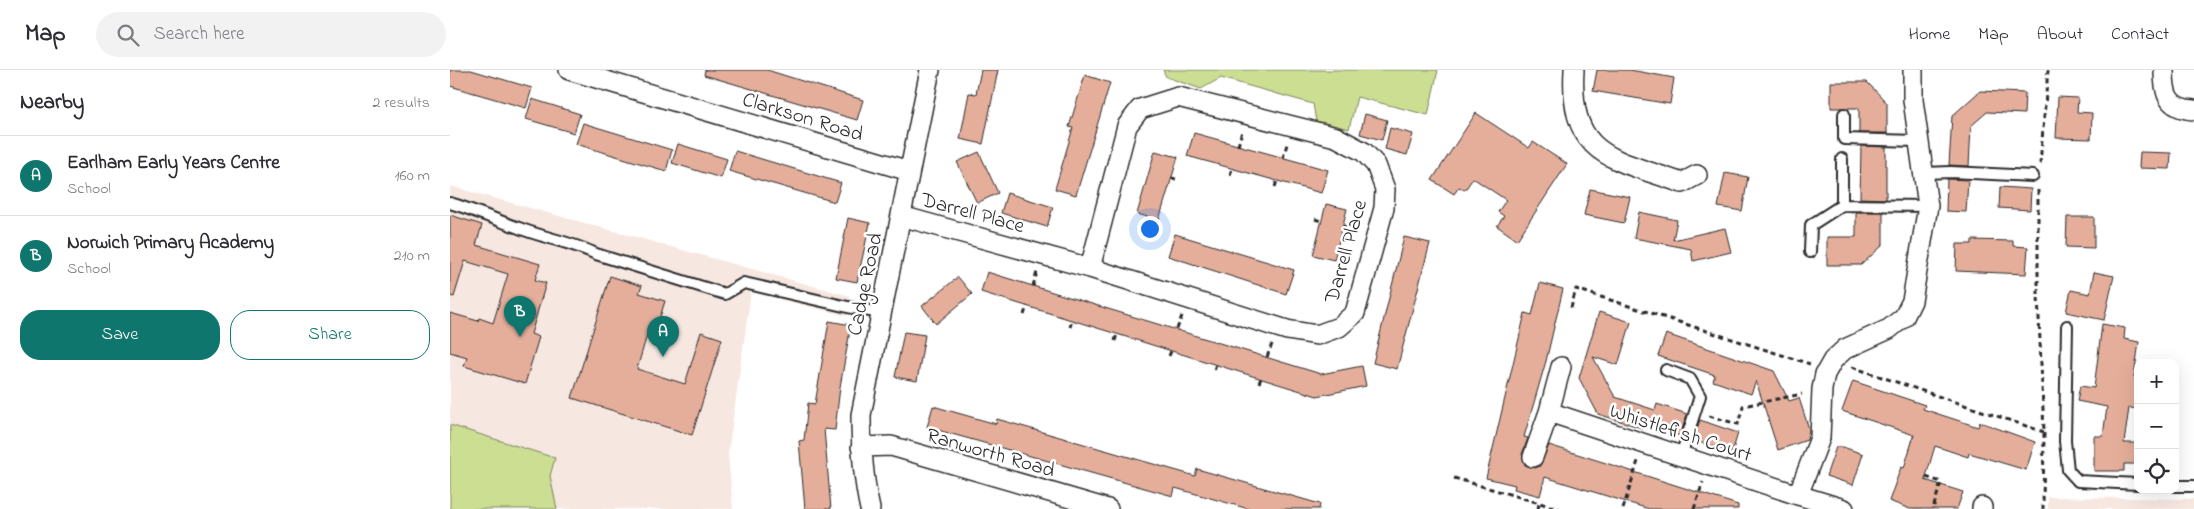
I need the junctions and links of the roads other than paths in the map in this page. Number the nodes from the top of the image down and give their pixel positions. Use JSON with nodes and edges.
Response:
{"nodes":[{"id":1,"x":569,"y":70,"type":"edge"},
{"id":2,"x":930,"y":70,"type":"edge"},
{"id":3,"x":1574,"y":70,"type":"edge"},
{"id":4,"x":1912,"y":70,"type":"edge"},
{"id":5,"x":2164,"y":70,"type":"edge"},
{"id":6,"x":2194,"y":110,"type":"edge"},
{"id":7,"x":1844,"y":114,"type":"dead end"},
{"id":8,"x":1918,"y":141,"type":"junction"},
{"id":9,"x":1842,"y":159,"type":"dead end"},
{"id":10,"x":909,"y":171,"type":"junction"},
{"id":11,"x":1924,"y":173,"type":"junction"},
{"id":12,"x":2035,"y":179,"type":"road end"},
{"id":13,"x":1689,"y":185,"type":"dead end"},
{"id":14,"x":450,"y":203,"type":"edge"},
{"id":15,"x":1842,"y":205,"type":"junction"},
{"id":16,"x":1928,"y":206,"type":"junction"},
{"id":17,"x":901,"y":216,"type":"junction"},
{"id":18,"x":1810,"y":252,"type":"dead end"},
{"id":19,"x":1090,"y":268,"type":"junction"},
{"id":20,"x":881,"y":313,"type":"junction"},
{"id":21,"x":2067,"y":326,"type":"dead end"},
{"id":22,"x":1561,"y":367,"type":"dead end"},
{"id":23,"x":1666,"y":370,"type":"dead end"},
{"id":24,"x":1549,"y":412,"type":"junction"},
{"id":25,"x":861,"y":447,"type":"junction"},
{"id":26,"x":1681,"y":456,"type":"junction"},
{"id":27,"x":1533,"y":458,"type":"dead end"},
{"id":28,"x":2134,"y":484,"type":"edge"},
{"id":29,"x":2179,"y":486,"type":"edge"},
{"id":30,"x":2194,"y":486,"type":"edge"},
{"id":31,"x":1798,"y":495,"type":"junction"},
{"id":32,"x":870,"y":509,"type":"edge"},
{"id":33,"x":1108,"y":509,"type":"edge"},
{"id":34,"x":1844,"y":509,"type":"edge"}],
"edges":[{"from":1,"to":10,"type":"street","name":"Clarkson Road"},
{"from":2,"to":10,"type":"street","name":"Cadge Road"},
{"from":3,"to":13,"type":"street"},
{"from":4,"to":8,"type":"street"},
{"from":5,"to":6,"type":"street"},
{"from":7,"to":8,"type":"lane"},
{"from":8,"to":11,"type":"street"},
{"from":9,"to":15,"type":"lane"},
{"from":10,"to":17,"type":"street","name":"Cadge Road"},
{"from":11,"to":12,"type":"lane"},
{"from":11,"to":16,"type":"street"},
{"from":14,"to":20,"type":"lane"},
{"from":15,"to":16,"type":"lane"},
{"from":15,"to":18,"type":"lane"},
{"from":16,"to":31,"type":"street"},
{"from":17,"to":19,"type":"street","name":"Darrell Place"},
{"from":17,"to":20,"type":"street","name":"Cadge Road"},
{"from":19,"to":19,"type":"street","name":"Darrell Place"},
{"from":20,"to":25,"type":"street","name":"Cadge Road"},
{"from":21,"to":28,"type":"lane"},
{"from":22,"to":24,"type":"street"},
{"from":23,"to":26,"type":"lane"},
{"from":24,"to":26,"type":"street","name":"Whistlefish Court"},
{"from":24,"to":27,"type":"street"},
{"from":25,"to":32,"type":"street","name":"Cadge Road"},
{"from":25,"to":33,"type":"street","name":"Ranworth Road"},
{"from":26,"to":31,"type":"street","name":"Whistlefish Court"},
{"from":29,"to":30,"type":"lane"},
{"from":31,"to":34,"type":"street","name":"Whistlefish Court"}]}
